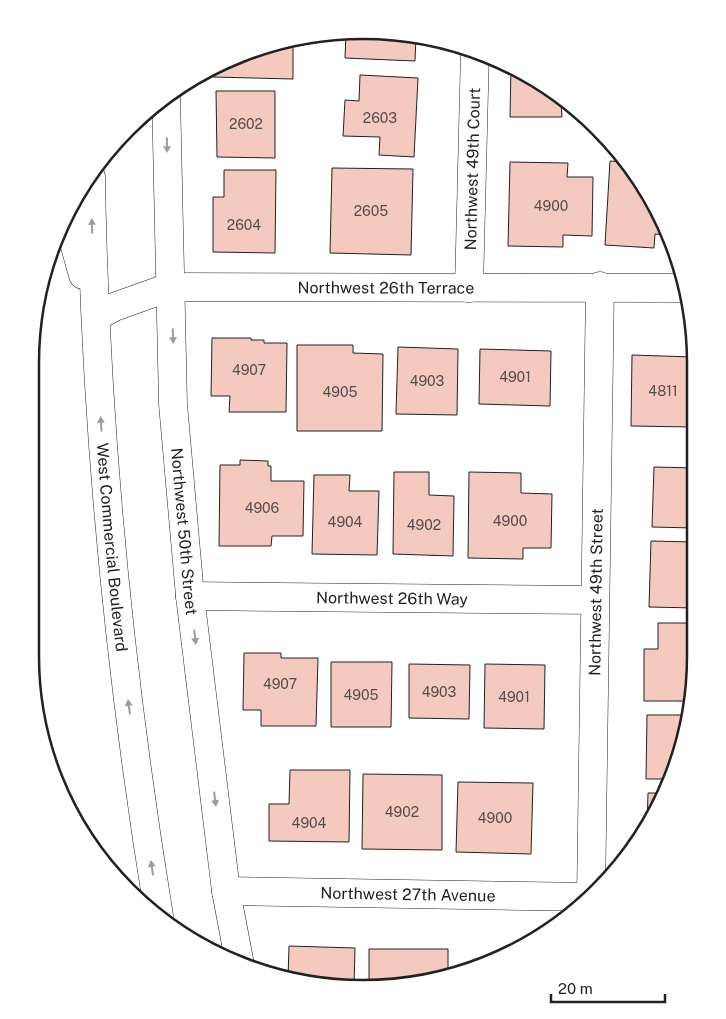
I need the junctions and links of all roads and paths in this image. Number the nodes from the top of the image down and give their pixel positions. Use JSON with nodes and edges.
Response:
{"nodes":[{"id":1,"x":475,"y":59,"type":"edge"},
{"id":2,"x":166,"y":106,"type":"edge"},
{"id":3,"x":91,"y":186,"type":"edge"},
{"id":4,"x":69,"y":226,"type":"edge"},
{"id":5,"x":600,"y":286,"type":"junction"},
{"id":6,"x":170,"y":287,"type":"junction"},
{"id":7,"x":469,"y":288,"type":"junction"},
{"id":8,"x":678,"y":288,"type":"edge"},
{"id":9,"x":96,"y":317,"type":"junction"},
{"id":10,"x":190,"y":596,"type":"junction"},
{"id":11,"x":595,"y":600,"type":"junction"},
{"id":12,"x":591,"y":886,"type":"edge"},
{"id":13,"x":226,"y":892,"type":"junction"},
{"id":14,"x":580,"y":897,"type":"edge"},
{"id":15,"x":158,"y":907,"type":"edge"},
{"id":16,"x":238,"y":956,"type":"edge"}],
"edges":[{"from":1,"to":7,"type":"main road","name":"Northwest 49th Court"},
{"from":2,"to":6,"type":"main road","name":"Northwest 50th Street","one_way":true},
{"from":9,"to":3,"type":"main road","name":"West Commercial Boulevard","one_way":true},
{"from":4,"to":9,"type":"main road"},
{"from":5,"to":7,"type":"main road","name":"Northwest 26th Terrace"},
{"from":5,"to":8,"type":"main road","name":"Northwest 26th Terrace"},
{"from":5,"to":11,"type":"main road","name":"Northwest 49th Street"},
{"from":6,"to":7,"type":"main road","name":"Northwest 26th Terrace"},
{"from":6,"to":9,"type":"main road","name":"Northwest 26th Terrace"},
{"from":6,"to":10,"type":"main road","name":"Northwest 50th Street","one_way":true},
{"from":15,"to":9,"type":"main road","name":"West Commercial Boulevard","one_way":true},
{"from":10,"to":11,"type":"main road","name":"Northwest 26th Way"},
{"from":10,"to":13,"type":"main road","name":"Northwest 50th Street","one_way":true},
{"from":11,"to":12,"type":"main road","name":"Northwest 49th Street"},
{"from":13,"to":14,"type":"main road","name":"Northwest 27th Avenue"},
{"from":13,"to":16,"type":"main road","name":"Northwest 50th Street"}]}
